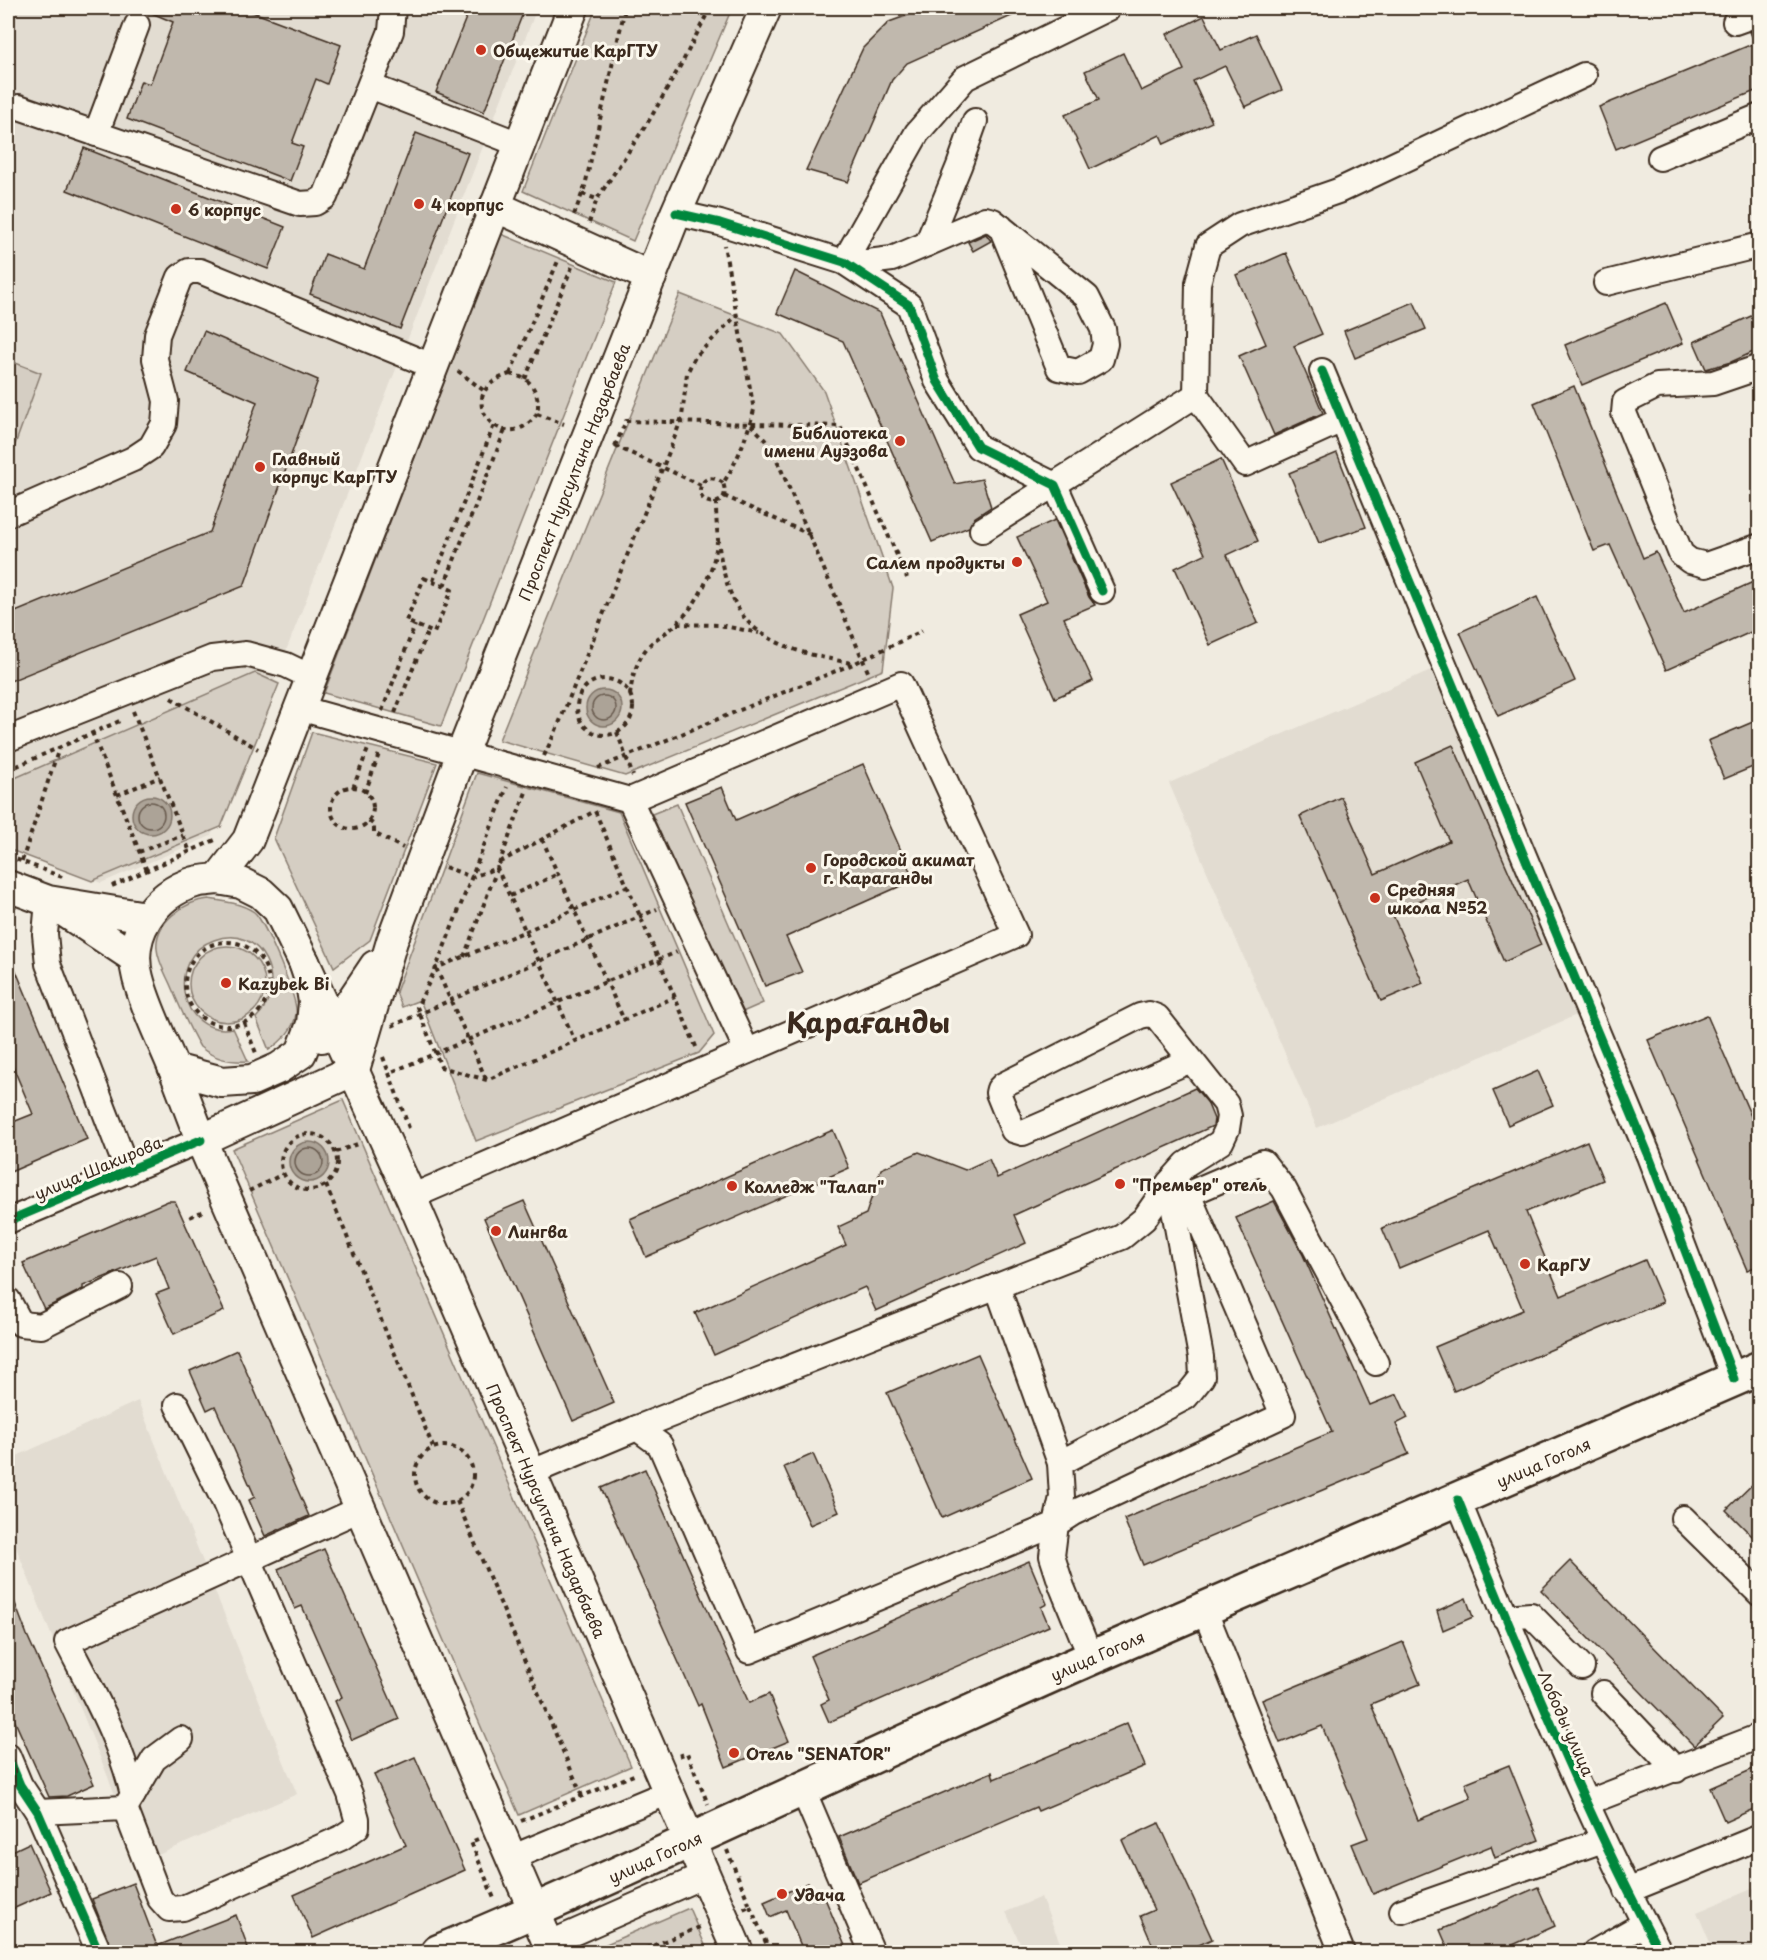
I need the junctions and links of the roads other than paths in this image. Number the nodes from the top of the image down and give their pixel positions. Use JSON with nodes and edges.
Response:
{"nodes":[{"id":1,"x":393,"y":8,"type":"edge"},
{"id":2,"x":573,"y":8,"type":"edge"},
{"id":3,"x":766,"y":8,"type":"edge"},
{"id":4,"x":1108,"y":8,"type":"edge"},
{"id":5,"x":1760,"y":13,"type":"edge"},
{"id":6,"x":1735,"y":22,"type":"dead end"},
{"id":7,"x":137,"y":24,"type":"dead end"},
{"id":8,"x":1584,"y":75,"type":"dead end"},
{"id":9,"x":370,"y":86,"type":"junction"},
{"id":10,"x":19,"y":107,"type":"dead end"},
{"id":11,"x":1760,"y":116,"type":"edge"},
{"id":12,"x":975,"y":121,"type":"dead end"},
{"id":13,"x":96,"y":134,"type":"junction"},
{"id":14,"x":519,"y":144,"type":"junction"},
{"id":15,"x":1660,"y":158,"type":"dead end"},
{"id":16,"x":495,"y":206,"type":"junction"},
{"id":17,"x":676,"y":213,"type":"junction"},
{"id":18,"x":1000,"y":227,"type":"junction"},
{"id":19,"x":927,"y":244,"type":"junction"},
{"id":20,"x":1760,"y":245,"type":"edge"},
{"id":21,"x":844,"y":262,"type":"junction"},
{"id":22,"x":651,"y":277,"type":"junction"},
{"id":23,"x":1606,"y":283,"type":"dead end"},
{"id":24,"x":432,"y":366,"type":"junction"},
{"id":25,"x":1760,"y":367,"type":"edge"},
{"id":26,"x":1322,"y":371,"type":"dead end"},
{"id":27,"x":1196,"y":395,"type":"junction"},
{"id":28,"x":1342,"y":420,"type":"junction"},
{"id":29,"x":1055,"y":485,"type":"junction"},
{"id":30,"x":8,"y":514,"type":"edge"},
{"id":31,"x":982,"y":530,"type":"dead end"},
{"id":32,"x":1760,"y":546,"type":"edge"},
{"id":33,"x":1102,"y":591,"type":"dead end"},
{"id":34,"x":311,"y":677,"type":"junction"},
{"id":35,"x":299,"y":708,"type":"junction"},
{"id":36,"x":8,"y":739,"type":"edge"},
{"id":37,"x":462,"y":753,"type":"junction"},
{"id":38,"x":635,"y":798,"type":"junction"},
{"id":39,"x":15,"y":874,"type":"edge"},
{"id":40,"x":218,"y":879,"type":"junction"},
{"id":41,"x":55,"y":889,"type":"junction"},
{"id":42,"x":146,"y":917,"type":"junction"},
{"id":43,"x":392,"y":941,"type":"junction"},
{"id":44,"x":135,"y":958,"type":"junction"},
{"id":45,"x":304,"y":962,"type":"junction"},
{"id":46,"x":334,"y":1028,"type":"junction"},
{"id":47,"x":747,"y":1051,"type":"junction"},
{"id":48,"x":301,"y":1053,"type":"junction"},
{"id":49,"x":1191,"y":1060,"type":"junction"},
{"id":50,"x":174,"y":1069,"type":"junction"},
{"id":51,"x":354,"y":1070,"type":"junction"},
{"id":52,"x":201,"y":1140,"type":"junction"},
{"id":53,"x":128,"y":1172,"type":"junction"},
{"id":54,"x":1169,"y":1183,"type":"junction"},
{"id":55,"x":411,"y":1197,"type":"junction"},
{"id":56,"x":8,"y":1221,"type":"edge"},
{"id":57,"x":120,"y":1286,"type":"dead end"},
{"id":58,"x":997,"y":1286,"type":"junction"},
{"id":59,"x":8,"y":1300,"type":"edge"},
{"id":60,"x":1376,"y":1363,"type":"dead end"},
{"id":61,"x":1747,"y":1373,"type":"edge"},
{"id":62,"x":177,"y":1405,"type":"dead end"},
{"id":63,"x":637,"y":1428,"type":"junction"},
{"id":64,"x":1060,"y":1463,"type":"junction"},
{"id":65,"x":530,"y":1473,"type":"junction"},
{"id":66,"x":1458,"y":1500,"type":"junction"},
{"id":67,"x":360,"y":1509,"type":"junction"},
{"id":68,"x":1683,"y":1518,"type":"dead end"},
{"id":69,"x":1056,"y":1524,"type":"junction"},
{"id":70,"x":249,"y":1561,"type":"junction"},
{"id":71,"x":1760,"y":1594,"type":"edge"},
{"id":72,"x":1204,"y":1609,"type":"junction"},
{"id":73,"x":1504,"y":1617,"type":"junction"},
{"id":74,"x":1091,"y":1658,"type":"junction"},
{"id":75,"x":1582,"y":1667,"type":"dead end"},
{"id":76,"x":1603,"y":1693,"type":"dead end"},
{"id":77,"x":1760,"y":1736,"type":"edge"},
{"id":78,"x":182,"y":1739,"type":"dead end"},
{"id":79,"x":8,"y":1756,"type":"edge"},
{"id":80,"x":1676,"y":1770,"type":"junction"},
{"id":81,"x":14,"y":1788,"type":"edge"},
{"id":82,"x":803,"y":1790,"type":"junction"},
{"id":83,"x":669,"y":1792,"type":"junction"},
{"id":84,"x":129,"y":1801,"type":"junction"},
{"id":85,"x":1587,"y":1803,"type":"junction"},
{"id":86,"x":38,"y":1812,"type":"junction"},
{"id":87,"x":1760,"y":1838,"type":"edge"},
{"id":88,"x":1603,"y":1840,"type":"junction"},
{"id":89,"x":690,"y":1842,"type":"junction"},
{"id":90,"x":511,"y":1858,"type":"junction"},
{"id":91,"x":705,"y":1875,"type":"junction"},
{"id":92,"x":1627,"y":1891,"type":"junction"},
{"id":93,"x":1402,"y":1911,"type":"dead end"},
{"id":94,"x":534,"y":1912,"type":"junction"},
{"id":95,"x":1644,"y":1923,"type":"junction"},
{"id":96,"x":550,"y":1948,"type":"edge"},
{"id":97,"x":99,"y":1953,"type":"edge"},
{"id":98,"x":438,"y":1953,"type":"edge"},
{"id":99,"x":738,"y":1953,"type":"edge"},
{"id":100,"x":872,"y":1953,"type":"edge"},
{"id":101,"x":1342,"y":1953,"type":"edge"},
{"id":102,"x":1595,"y":1953,"type":"edge"},
{"id":103,"x":1660,"y":1953,"type":"edge"}],
"edges":[{"from":1,"to":9,"type":"street"},
{"from":2,"to":14,"type":"main road"},
{"from":3,"to":17,"type":"main road","name":"Проспект Нурсултана Назарбаева"},
{"from":4,"to":21,"type":"street"},
{"from":5,"to":6,"type":"street"},
{"from":7,"to":13,"type":"street"},
{"from":8,"to":27,"type":"street"},
{"from":9,"to":13,"type":"street"},
{"from":9,"to":14,"type":"street"},
{"from":10,"to":13,"type":"street"},
{"from":11,"to":15,"type":"street"},
{"from":12,"to":19,"type":"street"},
{"from":14,"to":16,"type":"main road"},
{"from":16,"to":22,"type":"main road"},
{"from":16,"to":24,"type":"main road"},
{"from":17,"to":21,"type":"street"},
{"from":17,"to":22,"type":"main road","name":"Проспект Нурсултана Назарбаева"},
{"from":18,"to":18,"type":"street"},
{"from":18,"to":19,"type":"street"},
{"from":19,"to":21,"type":"street"},
{"from":20,"to":23,"type":"street"},
{"from":21,"to":29,"type":"street"},
{"from":22,"to":37,"type":"main road","name":"Проспект Нурсултана Назарбаева"},
{"from":24,"to":30,"type":"street"},
{"from":24,"to":34,"type":"main road"},
{"from":25,"to":32,"type":"street"},
{"from":26,"to":28,"type":"street"},
{"from":27,"to":28,"type":"street"},
{"from":27,"to":29,"type":"street"},
{"from":28,"to":61,"type":"street"},
{"from":29,"to":31,"type":"street"},
{"from":29,"to":33,"type":"street"},
{"from":34,"to":35,"type":"main road"},
{"from":34,"to":36,"type":"street"},
{"from":35,"to":37,"type":"street"},
{"from":35,"to":40,"type":"main road"},
{"from":37,"to":38,"type":"street"},
{"from":37,"to":43,"type":"main road","name":"Проспект Нурсултана Назарбаева"},
{"from":38,"to":47,"type":"street"},
{"from":38,"to":47,"type":"street"},
{"from":39,"to":41,"type":"main road"},
{"from":40,"to":42,"type":"main road"},
{"from":40,"to":45,"type":"main road"},
{"from":41,"to":42,"type":"main road"},
{"from":41,"to":44,"type":"main road"},
{"from":41,"to":53,"type":"street"},
{"from":42,"to":44,"type":"main road"},
{"from":43,"to":46,"type":"main road","name":"Проспект Нурсултана Назарбаева"},
{"from":43,"to":51,"type":"main road","name":"Проспект Нурсултана Назарбаева"},
{"from":44,"to":50,"type":"main road"},
{"from":45,"to":46,"type":"main road"},
{"from":45,"to":48,"type":"main road"},
{"from":46,"to":48,"type":"main road","name":"Проспект Нурсултана Назарбаева"},
{"from":46,"to":51,"type":"main road"},
{"from":47,"to":55,"type":"street"},
{"from":48,"to":50,"type":"main road"},
{"from":49,"to":49,"type":"street"},
{"from":49,"to":54,"type":"street"},
{"from":50,"to":52,"type":"main road"},
{"from":51,"to":52,"type":"main road"},
{"from":51,"to":55,"type":"main road","name":"Проспект Нурсултана Назарбаева"},
{"from":52,"to":53,"type":"street","name":"улица Шакирова"},
{"from":52,"to":67,"type":"main road"},
{"from":53,"to":56,"type":"street","name":"улица Шакирова"},
{"from":54,"to":58,"type":"street"},
{"from":54,"to":64,"type":"street"},
{"from":55,"to":65,"type":"main road","name":"Проспект Нурсултана Назарбаева"},
{"from":57,"to":59,"type":"street"},
{"from":58,"to":63,"type":"street"},
{"from":58,"to":64,"type":"street"},
{"from":60,"to":69,"type":"street"},
{"from":61,"to":66,"type":"highway","name":"улица Гоголя"},
{"from":62,"to":70,"type":"street"},
{"from":63,"to":65,"type":"street"},
{"from":63,"to":69,"type":"street"},
{"from":64,"to":69,"type":"street"},
{"from":65,"to":83,"type":"main road","name":"Проспект Нурсултана Назарбаева"},
{"from":66,"to":72,"type":"highway","name":"улица Гоголя"},
{"from":66,"to":73,"type":"street","name":"Лободы улица"},
{"from":67,"to":70,"type":"street"},
{"from":67,"to":90,"type":"main road"},
{"from":68,"to":71,"type":"street"},
{"from":69,"to":74,"type":"street"},
{"from":70,"to":84,"type":"street"},
{"from":70,"to":84,"type":"street"},
{"from":72,"to":74,"type":"highway","name":"улица Гоголя"},
{"from":72,"to":101,"type":"street"},
{"from":73,"to":75,"type":"street"},
{"from":73,"to":85,"type":"street","name":"Лободы улица"},
{"from":74,"to":82,"type":"highway","name":"улица Гоголя"},
{"from":76,"to":80,"type":"street"},
{"from":77,"to":80,"type":"street"},
{"from":78,"to":84,"type":"street"},
{"from":79,"to":81,"type":"street"},
{"from":80,"to":85,"type":"street"},
{"from":81,"to":86,"type":"street"},
{"from":82,"to":89,"type":"highway","name":"улица Гоголя"},
{"from":82,"to":100,"type":"street"},
{"from":83,"to":89,"type":"main road","name":"Проспект Нурсултана Назарбаева"},
{"from":83,"to":90,"type":"street"},
{"from":84,"to":86,"type":"street"},
{"from":85,"to":88,"type":"street","name":"Лободы улица"},
{"from":86,"to":97,"type":"street"},
{"from":87,"to":92,"type":"street"},
{"from":88,"to":92,"type":"street","name":"Лободы улица"},
{"from":88,"to":93,"type":"street"},
{"from":89,"to":91,"type":"main road","name":"Проспект Нурсултана Назарбаева"},
{"from":89,"to":94,"type":"highway","name":"улица Гоголя"},
{"from":90,"to":94,"type":"main road"},
{"from":91,"to":96,"type":"street"},
{"from":91,"to":99,"type":"main road","name":"Проспект Нурсултана Назарбаева"},
{"from":92,"to":95,"type":"street","name":"Лободы улица"},
{"from":94,"to":96,"type":"main road"},
{"from":94,"to":98,"type":"highway","name":"улица Гоголя"},
{"from":95,"to":102,"type":"street"},
{"from":95,"to":103,"type":"street","name":"Лободы улица"}]}
